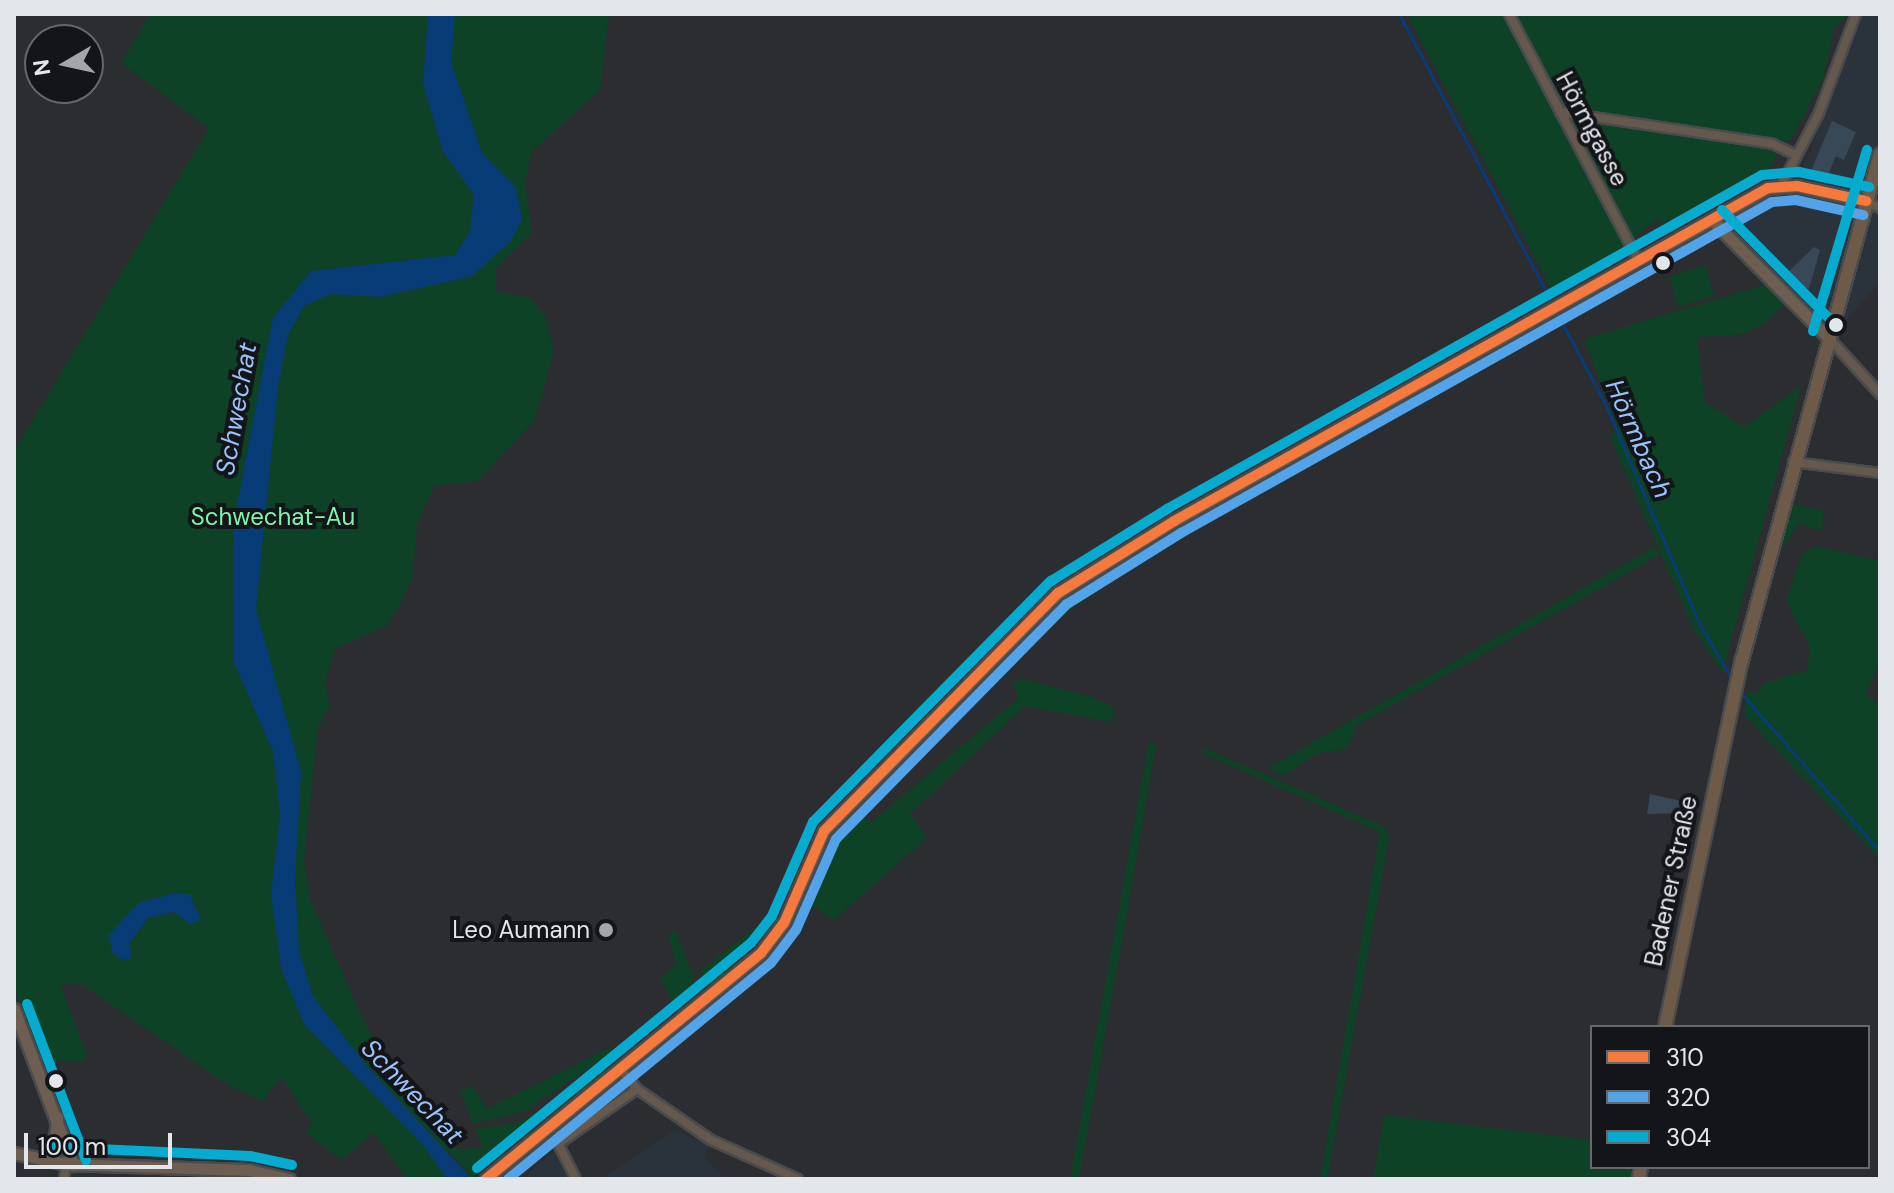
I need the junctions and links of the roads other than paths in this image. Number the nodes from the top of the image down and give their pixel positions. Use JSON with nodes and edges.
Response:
{"nodes":[{"id":1,"x":1509,"y":14,"type":"edge"},
{"id":2,"x":1856,"y":14,"type":"edge"},
{"id":3,"x":1560,"y":112,"type":"junction"},
{"id":4,"x":1880,"y":154,"type":"edge"},
{"id":5,"x":1796,"y":155,"type":"junction"},
{"id":6,"x":1782,"y":184,"type":"junction"},
{"id":7,"x":1866,"y":201,"type":"junction"},
{"id":8,"x":1880,"y":208,"type":"edge"},
{"id":9,"x":1712,"y":220,"type":"junction"},
{"id":10,"x":1639,"y":262,"type":"junction"},
{"id":11,"x":1826,"y":335,"type":"junction"},
{"id":12,"x":1880,"y":394,"type":"edge"},
{"id":13,"x":1792,"y":462,"type":"junction"},
{"id":14,"x":1880,"y":473,"type":"edge"},
{"id":15,"x":14,"y":1009,"type":"edge"},
{"id":16,"x":1665,"y":1025,"type":"edge"},
{"id":17,"x":621,"y":1069,"type":"junction"},
{"id":18,"x":637,"y":1089,"type":"junction"},
{"id":19,"x":57,"y":1113,"type":"junction"},
{"id":20,"x":14,"y":1153,"type":"edge"},
{"id":21,"x":64,"y":1163,"type":"junction"},
{"id":22,"x":64,"y":1179,"type":"edge"},
{"id":23,"x":289,"y":1179,"type":"edge"},
{"id":24,"x":486,"y":1179,"type":"edge"},
{"id":25,"x":576,"y":1179,"type":"edge"},
{"id":26,"x":798,"y":1179,"type":"edge"}],
"edges":[{"from":1,"to":3,"type":"street","name":"Hörmgasse"},
{"from":2,"to":5,"type":"street"},
{"from":3,"to":5,"type":"street"},
{"from":3,"to":10,"type":"street","name":"Hörmgasse"},
{"from":4,"to":7,"type":"main road","name":"Badener Straße"},
{"from":5,"to":6,"type":"street"},
{"from":6,"to":7,"type":"street"},
{"from":6,"to":9,"type":"street"},
{"from":7,"to":8,"type":"street"},
{"from":7,"to":11,"type":"main road","name":"Badener Straße"},
{"from":9,"to":10,"type":"street"},
{"from":9,"to":11,"type":"street"},
{"from":10,"to":17,"type":"street"},
{"from":11,"to":12,"type":"street"},
{"from":11,"to":13,"type":"main road","name":"Badener Straße"},
{"from":13,"to":14,"type":"street"},
{"from":13,"to":16,"type":"main road","name":"Badener Straße"},
{"from":15,"to":19,"type":"street"},
{"from":17,"to":18,"type":"street"},
{"from":17,"to":24,"type":"street"},
{"from":18,"to":25,"type":"street"},
{"from":18,"to":26,"type":"street"},
{"from":19,"to":21,"type":"street"},
{"from":19,"to":21,"type":"street"},
{"from":20,"to":21,"type":"street"},
{"from":21,"to":22,"type":"street"},
{"from":21,"to":23,"type":"street"}]}
